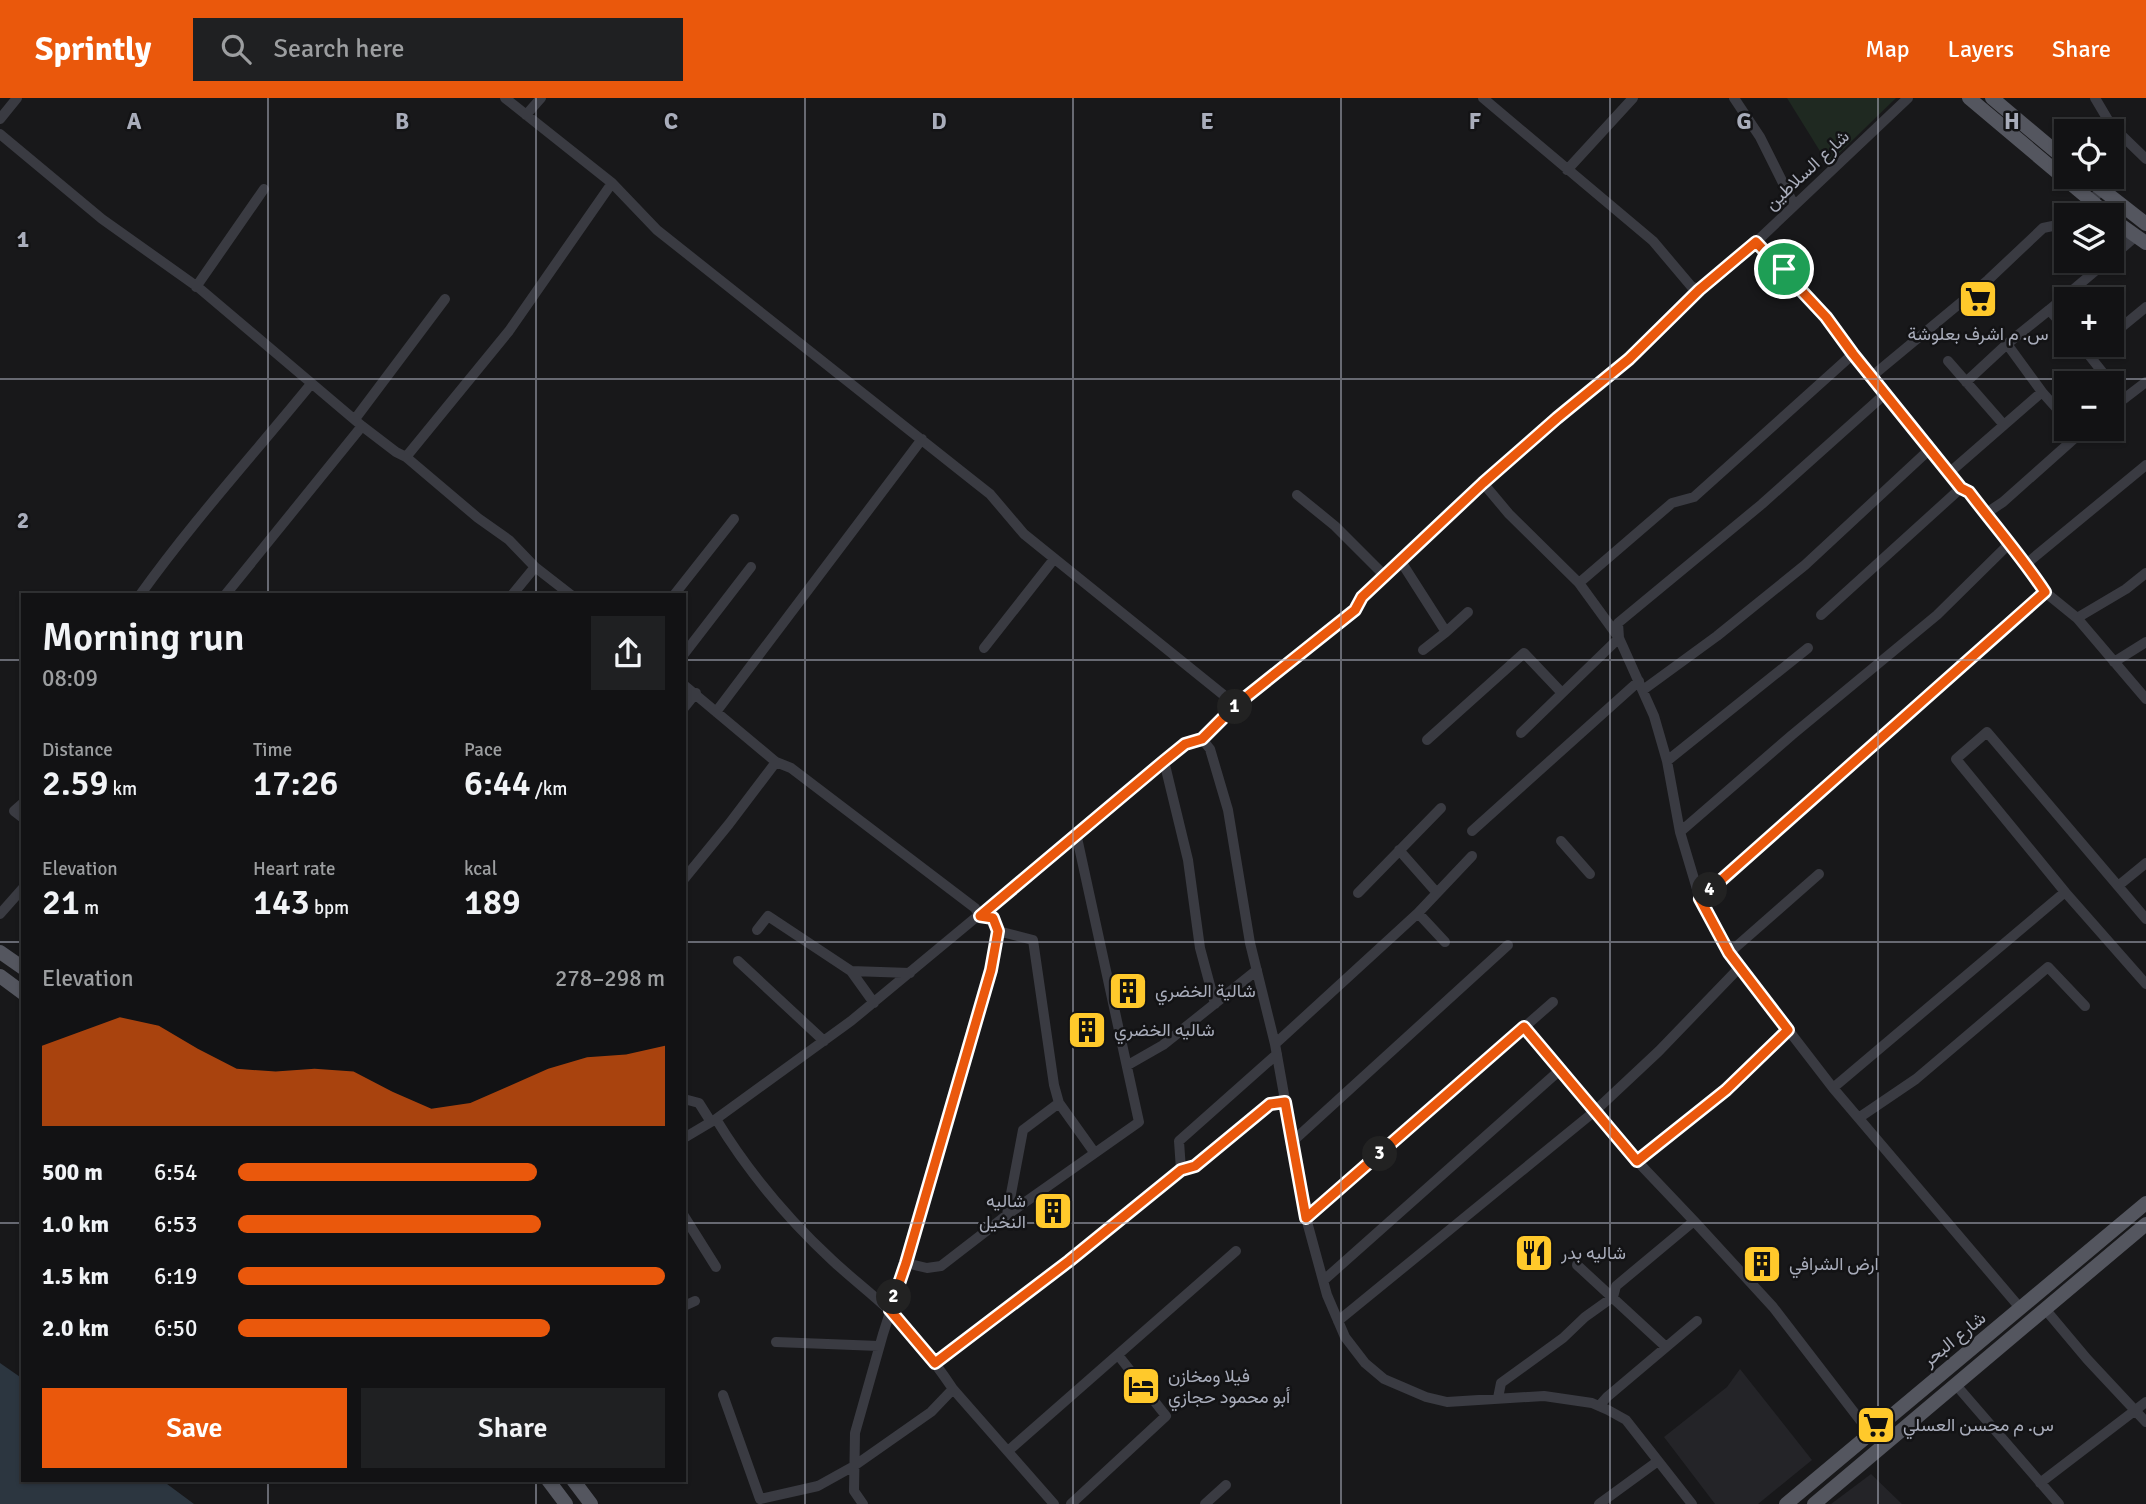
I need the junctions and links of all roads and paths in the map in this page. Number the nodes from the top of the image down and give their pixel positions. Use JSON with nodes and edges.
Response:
{"nodes":[{"id":1,"x":17,"y":98,"type":"edge"},
{"id":2,"x":505,"y":98,"type":"edge"},
{"id":3,"x":541,"y":98,"type":"edge"},
{"id":4,"x":1483,"y":98,"type":"edge"},
{"id":5,"x":1633,"y":98,"type":"edge"},
{"id":6,"x":1734,"y":98,"type":"edge"},
{"id":7,"x":1908,"y":98,"type":"edge"},
{"id":8,"x":1969,"y":98,"type":"edge"},
{"id":9,"x":1992,"y":98,"type":"edge"},
{"id":10,"x":2095,"y":98,"type":"edge"},
{"id":11,"x":526,"y":115,"type":"junction"},
{"id":12,"x":0,"y":119,"type":"edge"},
{"id":13,"x":0,"y":134,"type":"edge"},
{"id":14,"x":2054,"y":150,"type":"edge"},
{"id":15,"x":2146,"y":159,"type":"edge"},
{"id":16,"x":1567,"y":170,"type":"junction"},
{"id":17,"x":612,"y":183,"type":"junction"},
{"id":18,"x":264,"y":189,"type":"dead end"},
{"id":19,"x":2102,"y":190,"type":"joint"},
{"id":20,"x":2090,"y":202,"type":"joint"},
{"id":21,"x":1794,"y":205,"type":"junction"},
{"id":22,"x":2146,"y":224,"type":"edge"},
{"id":23,"x":2054,"y":226,"type":"edge"},
{"id":24,"x":2124,"y":228,"type":"edge"},
{"id":25,"x":2141,"y":240,"type":"edge"},
{"id":26,"x":1756,"y":242,"type":"junction"},
{"id":27,"x":2124,"y":250,"type":"edge"},
{"id":28,"x":2093,"y":273,"type":"edge"},
{"id":29,"x":196,"y":286,"type":"junction"},
{"id":30,"x":1699,"y":290,"type":"junction"},
{"id":31,"x":445,"y":299,"type":"dead end"},
{"id":32,"x":2146,"y":307,"type":"edge"},
{"id":33,"x":2049,"y":310,"type":"junction"},
{"id":34,"x":2054,"y":316,"type":"edge"},
{"id":35,"x":2124,"y":325,"type":"edge"},
{"id":36,"x":2007,"y":344,"type":"junction"},
{"id":37,"x":1853,"y":354,"type":"junction"},
{"id":38,"x":2091,"y":357,"type":"edge"},
{"id":39,"x":1948,"y":361,"type":"dead end"},
{"id":40,"x":2102,"y":371,"type":"edge"},
{"id":41,"x":1871,"y":377,"type":"junction"},
{"id":42,"x":1966,"y":382,"type":"junction"},
{"id":43,"x":2146,"y":383,"type":"edge"},
{"id":44,"x":311,"y":384,"type":"junction"},
{"id":45,"x":2042,"y":392,"type":"junction"},
{"id":46,"x":1885,"y":394,"type":"junction"},
{"id":47,"x":2124,"y":400,"type":"edge"},
{"id":48,"x":2054,"y":405,"type":"edge"},
{"id":49,"x":358,"y":422,"type":"junction"},
{"id":50,"x":2004,"y":425,"type":"junction"},
{"id":51,"x":922,"y":439,"type":"junction"},
{"id":52,"x":2068,"y":441,"type":"edge"},
{"id":53,"x":1930,"y":449,"type":"junction"},
{"id":54,"x":406,"y":457,"type":"junction"},
{"id":55,"x":2146,"y":465,"type":"edge"},
{"id":56,"x":1949,"y":473,"type":"junction"},
{"id":57,"x":1483,"y":483,"type":"junction"},
{"id":58,"x":1961,"y":488,"type":"junction"},
{"id":59,"x":1297,"y":495,"type":"dead end"},
{"id":60,"x":1985,"y":514,"type":"junction"},
{"id":61,"x":734,"y":519,"type":"dead end"},
{"id":62,"x":2008,"y":544,"type":"junction"},
{"id":63,"x":1054,"y":559,"type":"junction"},
{"id":64,"x":1400,"y":560,"type":"junction"},
{"id":65,"x":2026,"y":564,"type":"junction"},
{"id":66,"x":535,"y":567,"type":"junction"},
{"id":67,"x":751,"y":567,"type":"dead end"},
{"id":68,"x":2146,"y":573,"type":"edge"},
{"id":69,"x":1385,"y":576,"type":"junction"},
{"id":70,"x":1579,"y":583,"type":"junction"},
{"id":71,"x":2045,"y":592,"type":"junction"},
{"id":72,"x":142,"y":593,"type":"edge"},
{"id":73,"x":227,"y":593,"type":"edge"},
{"id":74,"x":514,"y":593,"type":"edge"},
{"id":75,"x":568,"y":593,"type":"edge"},
{"id":76,"x":676,"y":593,"type":"edge"},
{"id":77,"x":1468,"y":612,"type":"dead end"},
{"id":78,"x":1821,"y":615,"type":"dead end"},
{"id":79,"x":2077,"y":618,"type":"junction"},
{"id":80,"x":1446,"y":632,"type":"junction"},
{"id":81,"x":1619,"y":638,"type":"junction"},
{"id":82,"x":2146,"y":642,"type":"edge"},
{"id":83,"x":984,"y":648,"type":"dead end"},
{"id":84,"x":1808,"y":648,"type":"dead end"},
{"id":85,"x":1423,"y":650,"type":"dead end"},
{"id":86,"x":686,"y":651,"type":"edge"},
{"id":87,"x":2115,"y":662,"type":"junction"},
{"id":88,"x":1641,"y":685,"type":"junction"},
{"id":89,"x":686,"y":686,"type":"edge"},
{"id":90,"x":696,"y":693,"type":"junction"},
{"id":91,"x":1562,"y":693,"type":"junction"},
{"id":92,"x":2146,"y":699,"type":"edge"},
{"id":93,"x":1236,"y":705,"type":"junction"},
{"id":94,"x":686,"y":706,"type":"edge"},
{"id":95,"x":716,"y":712,"type":"junction"},
{"id":96,"x":1521,"y":733,"type":"dead end"},
{"id":97,"x":1202,"y":739,"type":"junction"},
{"id":98,"x":1427,"y":740,"type":"dead end"},
{"id":99,"x":1164,"y":761,"type":"junction"},
{"id":100,"x":1667,"y":761,"type":"junction"},
{"id":101,"x":776,"y":762,"type":"junction"},
{"id":102,"x":21,"y":805,"type":"edge"},
{"id":103,"x":1441,"y":808,"type":"dead end"},
{"id":104,"x":21,"y":816,"type":"edge"},
{"id":105,"x":1472,"y":831,"type":"dead end"},
{"id":106,"x":1680,"y":832,"type":"junction"},
{"id":107,"x":1076,"y":833,"type":"junction"},
{"id":108,"x":1561,"y":841,"type":"dead end"},
{"id":109,"x":1399,"y":850,"type":"junction"},
{"id":110,"x":1472,"y":856,"type":"dead end"},
{"id":111,"x":2146,"y":863,"type":"edge"},
{"id":112,"x":1590,"y":874,"type":"dead end"},
{"id":113,"x":1819,"y":874,"type":"dead end"},
{"id":114,"x":686,"y":877,"type":"edge"},
{"id":115,"x":2118,"y":886,"type":"junction"},
{"id":116,"x":21,"y":890,"type":"edge"},
{"id":117,"x":2065,"y":892,"type":"junction"},
{"id":118,"x":1357,"y":893,"type":"dead end"},
{"id":119,"x":1437,"y":893,"type":"junction"},
{"id":120,"x":1700,"y":899,"type":"junction"},
{"id":121,"x":1418,"y":913,"type":"junction"},
{"id":122,"x":0,"y":914,"type":"edge"},
{"id":123,"x":980,"y":916,"type":"junction"},
{"id":124,"x":2146,"y":919,"type":"edge"},
{"id":125,"x":757,"y":930,"type":"dead end"},
{"id":126,"x":998,"y":931,"type":"junction"},
{"id":127,"x":1445,"y":942,"type":"dead end"},
{"id":128,"x":1508,"y":945,"type":"dead end"},
{"id":129,"x":0,"y":951,"type":"edge"},
{"id":130,"x":1729,"y":953,"type":"junction"},
{"id":131,"x":738,"y":961,"type":"dead end"},
{"id":132,"x":21,"y":967,"type":"edge"},
{"id":133,"x":1740,"y":968,"type":"junction"},
{"id":134,"x":1257,"y":970,"type":"junction"},
{"id":135,"x":851,"y":971,"type":"junction"},
{"id":136,"x":911,"y":973,"type":"junction"},
{"id":137,"x":0,"y":975,"type":"edge"},
{"id":138,"x":2146,"y":984,"type":"edge"},
{"id":139,"x":21,"y":991,"type":"edge"},
{"id":140,"x":1553,"y":1002,"type":"dead end"},
{"id":141,"x":874,"y":1003,"type":"junction"},
{"id":142,"x":1215,"y":1004,"type":"junction"},
{"id":143,"x":2085,"y":1006,"type":"dead end"},
{"id":144,"x":1524,"y":1027,"type":"junction"},
{"id":145,"x":1788,"y":1030,"type":"junction"},
{"id":146,"x":824,"y":1041,"type":"junction"},
{"id":147,"x":1276,"y":1049,"type":"junction"},
{"id":148,"x":1128,"y":1065,"type":"junction"},
{"id":149,"x":1560,"y":1070,"type":"junction"},
{"id":150,"x":1833,"y":1088,"type":"junction"},
{"id":151,"x":686,"y":1100,"type":"edge"},
{"id":152,"x":1285,"y":1102,"type":"junction"},
{"id":153,"x":1059,"y":1103,"type":"junction"},
{"id":154,"x":1595,"y":1111,"type":"junction"},
{"id":155,"x":1860,"y":1116,"type":"junction"},
{"id":156,"x":713,"y":1121,"type":"junction"},
{"id":157,"x":686,"y":1137,"type":"edge"},
{"id":158,"x":1293,"y":1141,"type":"junction"},
{"id":159,"x":1094,"y":1152,"type":"junction"},
{"id":160,"x":1637,"y":1161,"type":"junction"},
{"id":161,"x":1181,"y":1170,"type":"junction"},
{"id":162,"x":2146,"y":1203,"type":"edge"},
{"id":163,"x":1007,"y":1215,"type":"junction"},
{"id":164,"x":1306,"y":1218,"type":"junction"},
{"id":165,"x":686,"y":1219,"type":"edge"},
{"id":166,"x":1694,"y":1221,"type":"junction"},
{"id":167,"x":2146,"y":1224,"type":"edge"},
{"id":168,"x":1236,"y":1251,"type":"dead end"},
{"id":169,"x":906,"y":1263,"type":"junction"},
{"id":170,"x":1577,"y":1265,"type":"dead end"},
{"id":171,"x":716,"y":1267,"type":"dead end"},
{"id":172,"x":1324,"y":1280,"type":"junction"},
{"id":173,"x":1613,"y":1297,"type":"junction"},
{"id":174,"x":695,"y":1301,"type":"dead end"},
{"id":175,"x":686,"y":1305,"type":"edge"},
{"id":176,"x":2021,"y":1309,"type":"junction"},
{"id":177,"x":2045,"y":1309,"type":"junction"},
{"id":178,"x":890,"y":1310,"type":"junction"},
{"id":179,"x":1338,"y":1321,"type":"junction"},
{"id":180,"x":1697,"y":1321,"type":"dead end"},
{"id":181,"x":776,"y":1342,"type":"dead end"},
{"id":182,"x":879,"y":1346,"type":"junction"},
{"id":183,"x":1666,"y":1347,"type":"junction"},
{"id":184,"x":1118,"y":1355,"type":"junction"},
{"id":185,"x":935,"y":1363,"type":"junction"},
{"id":186,"x":1956,"y":1385,"type":"junction"},
{"id":187,"x":953,"y":1389,"type":"junction"},
{"id":188,"x":723,"y":1395,"type":"dead end"},
{"id":189,"x":1498,"y":1398,"type":"junction"},
{"id":190,"x":2146,"y":1402,"type":"edge"},
{"id":191,"x":1599,"y":1406,"type":"junction"},
{"id":192,"x":2136,"y":1410,"type":"junction"},
{"id":193,"x":2146,"y":1422,"type":"edge"},
{"id":194,"x":1870,"y":1433,"type":"junction"},
{"id":195,"x":1008,"y":1451,"type":"junction"},
{"id":196,"x":1658,"y":1461,"type":"junction"},
{"id":197,"x":854,"y":1466,"type":"junction"},
{"id":198,"x":1815,"y":1480,"type":"junction"},
{"id":199,"x":550,"y":1482,"type":"edge"},
{"id":200,"x":574,"y":1482,"type":"edge"},
{"id":201,"x":2040,"y":1483,"type":"junction"},
{"id":202,"x":1227,"y":1485,"type":"dead end"},
{"id":203,"x":1827,"y":1493,"type":"junction"},
{"id":204,"x":566,"y":1504,"type":"edge"},
{"id":205,"x":591,"y":1504,"type":"edge"},
{"id":206,"x":863,"y":1504,"type":"edge"},
{"id":207,"x":1054,"y":1504,"type":"edge"},
{"id":208,"x":1071,"y":1504,"type":"edge"},
{"id":209,"x":1205,"y":1504,"type":"edge"},
{"id":210,"x":1599,"y":1504,"type":"edge"},
{"id":211,"x":1692,"y":1504,"type":"edge"},
{"id":212,"x":1786,"y":1504,"type":"edge"},
{"id":213,"x":1814,"y":1504,"type":"edge"},
{"id":214,"x":2059,"y":1504,"type":"edge"}],
"edges":[{"from":1,"to":12,"type":"street"},
{"from":2,"to":11,"type":"street"},
{"from":3,"to":11,"type":"street"},
{"from":4,"to":16,"type":"street"},
{"from":5,"to":16,"type":"street"},
{"from":6,"to":21,"type":"street"},
{"from":7,"to":21,"type":"street","name":"شارع السلاطين"},
{"from":8,"to":20,"type":"main road"},
{"from":9,"to":14,"type":"main road"},
{"from":10,"to":15,"type":"street"},
{"from":11,"to":17,"type":"street"},
{"from":13,"to":29,"type":"street"},
{"from":16,"to":30,"type":"street"},
{"from":17,"to":51,"type":"street"},
{"from":17,"to":54,"type":"street"},
{"from":18,"to":29,"type":"street"},
{"from":19,"to":20,"type":"street"},
{"from":19,"to":22,"type":"main road"},
{"from":21,"to":26,"type":"street","name":"شارع السلاطين"},
{"from":23,"to":41,"type":"street"},
{"from":24,"to":25,"type":"main road"},
{"from":25,"to":27,"type":"street"},
{"from":26,"to":30,"type":"street","name":"شارع السلاطين"},
{"from":26,"to":37,"type":"street"},
{"from":28,"to":33,"type":"street"},
{"from":29,"to":44,"type":"street"},
{"from":30,"to":57,"type":"street","name":"شارع السلاطين"},
{"from":31,"to":49,"type":"street"},
{"from":32,"to":35,"type":"street"},
{"from":33,"to":34,"type":"street"},
{"from":33,"to":36,"type":"street"},
{"from":36,"to":42,"type":"street"},
{"from":36,"to":45,"type":"street"},
{"from":37,"to":41,"type":"street"},
{"from":37,"to":70,"type":"street"},
{"from":38,"to":40,"type":"street"},
{"from":39,"to":42,"type":"street"},
{"from":41,"to":46,"type":"street"},
{"from":42,"to":50,"type":"street"},
{"from":43,"to":47,"type":"street"},
{"from":44,"to":49,"type":"street"},
{"from":44,"to":72,"type":"street"},
{"from":45,"to":48,"type":"street"},
{"from":45,"to":50,"type":"street"},
{"from":46,"to":53,"type":"street"},
{"from":46,"to":81,"type":"street"},
{"from":49,"to":54,"type":"street"},
{"from":49,"to":73,"type":"street"},
{"from":50,"to":56,"type":"street"},
{"from":51,"to":63,"type":"street"},
{"from":51,"to":95,"type":"street"},
{"from":52,"to":60,"type":"street"},
{"from":53,"to":56,"type":"street"},
{"from":53,"to":88,"type":"street"},
{"from":54,"to":66,"type":"street"},
{"from":55,"to":65,"type":"street"},
{"from":56,"to":58,"type":"street"},
{"from":57,"to":64,"type":"street","name":"شارع السلاطين"},
{"from":57,"to":70,"type":"street"},
{"from":58,"to":60,"type":"street"},
{"from":58,"to":78,"type":"street"},
{"from":59,"to":69,"type":"street"},
{"from":60,"to":62,"type":"street"},
{"from":61,"to":76,"type":"street"},
{"from":62,"to":65,"type":"street"},
{"from":62,"to":106,"type":"street"},
{"from":63,"to":83,"type":"street"},
{"from":63,"to":93,"type":"street"},
{"from":64,"to":69,"type":"street","name":"شارع السلاطين"},
{"from":64,"to":80,"type":"street"},
{"from":65,"to":71,"type":"street"},
{"from":66,"to":74,"type":"street"},
{"from":66,"to":75,"type":"street"},
{"from":67,"to":86,"type":"street"},
{"from":68,"to":79,"type":"street"},
{"from":69,"to":93,"type":"street","name":"شارع السلاطين"},
{"from":70,"to":81,"type":"street"},
{"from":71,"to":79,"type":"street"},
{"from":71,"to":120,"type":"street"},
{"from":77,"to":80,"type":"street"},
{"from":79,"to":87,"type":"street"},
{"from":80,"to":85,"type":"street"},
{"from":81,"to":88,"type":"street"},
{"from":81,"to":91,"type":"street"},
{"from":82,"to":87,"type":"street"},
{"from":84,"to":100,"type":"street"},
{"from":87,"to":92,"type":"street"},
{"from":88,"to":100,"type":"street"},
{"from":88,"to":105,"type":"street"},
{"from":89,"to":90,"type":"street"},
{"from":90,"to":94,"type":"street"},
{"from":90,"to":95,"type":"street"},
{"from":91,"to":96,"type":"street"},
{"from":91,"to":98,"type":"street"},
{"from":93,"to":97,"type":"street","name":"شارع السلاطين"},
{"from":95,"to":101,"type":"street"},
{"from":97,"to":99,"type":"street","name":"شارع السلاطين"},
{"from":97,"to":134,"type":"street"},
{"from":99,"to":107,"type":"street","name":"شارع السلاطين"},
{"from":99,"to":142,"type":"street"},
{"from":100,"to":106,"type":"street"},
{"from":101,"to":114,"type":"street"},
{"from":101,"to":123,"type":"street"},
{"from":102,"to":104,"type":"street"},
{"from":103,"to":109,"type":"street"},
{"from":106,"to":120,"type":"street"},
{"from":107,"to":123,"type":"street","name":"شارع السلاطين"},
{"from":107,"to":148,"type":"street"},
{"from":108,"to":112,"type":"street"},
{"from":109,"to":118,"type":"street"},
{"from":109,"to":119,"type":"street"},
{"from":110,"to":119,"type":"street"},
{"from":111,"to":115,"type":"street"},
{"from":113,"to":130,"type":"street"},
{"from":115,"to":117,"type":"street"},
{"from":115,"to":124,"type":"street"},
{"from":116,"to":122,"type":"street"},
{"from":117,"to":138,"type":"street"},
{"from":117,"to":150,"type":"street"},
{"from":119,"to":121,"type":"street"},
{"from":120,"to":130,"type":"street"},
{"from":121,"to":127,"type":"street"},
{"from":121,"to":147,"type":"street"},
{"from":123,"to":126,"type":"street"},
{"from":123,"to":136,"type":"street","name":"شارع السلاطين"},
{"from":125,"to":135,"type":"street"},
{"from":126,"to":153,"type":"street"},
{"from":126,"to":169,"type":"street"},
{"from":128,"to":158,"type":"street"},
{"from":129,"to":132,"type":"main road"},
{"from":130,"to":133,"type":"street"},
{"from":131,"to":146,"type":"street"},
{"from":133,"to":145,"type":"street"},
{"from":133,"to":154,"type":"street"},
{"from":134,"to":142,"type":"street"},
{"from":134,"to":147,"type":"street"},
{"from":135,"to":136,"type":"street"},
{"from":135,"to":141,"type":"street"},
{"from":136,"to":141,"type":"street","name":"شارع السلاطين"},
{"from":137,"to":139,"type":"main road"},
{"from":140,"to":144,"type":"street"},
{"from":141,"to":146,"type":"street","name":"شارع السلاطين"},
{"from":142,"to":148,"type":"street"},
{"from":143,"to":155,"type":"street"},
{"from":144,"to":149,"type":"street"},
{"from":144,"to":164,"type":"street"},
{"from":145,"to":150,"type":"street"},
{"from":145,"to":160,"type":"street"},
{"from":146,"to":156,"type":"street","name":"شارع السلاطين"},
{"from":147,"to":152,"type":"street"},
{"from":147,"to":161,"type":"street"},
{"from":148,"to":159,"type":"street"},
{"from":149,"to":154,"type":"street"},
{"from":149,"to":172,"type":"street"},
{"from":150,"to":155,"type":"street"},
{"from":151,"to":156,"type":"street"},
{"from":152,"to":158,"type":"street"},
{"from":152,"to":161,"type":"street"},
{"from":153,"to":159,"type":"street"},
{"from":153,"to":163,"type":"street"},
{"from":154,"to":160,"type":"street"},
{"from":154,"to":179,"type":"street"},
{"from":155,"to":176,"type":"street"},
{"from":156,"to":157,"type":"street","name":"شارع السلاطين"},
{"from":156,"to":178,"type":"street"},
{"from":158,"to":164,"type":"street"},
{"from":159,"to":163,"type":"street"},
{"from":160,"to":166,"type":"street"},
{"from":161,"to":185,"type":"street"},
{"from":162,"to":176,"type":"main road","name":"شارع البحر"},
{"from":163,"to":169,"type":"street"},
{"from":164,"to":172,"type":"street"},
{"from":165,"to":171,"type":"street"},
{"from":166,"to":173,"type":"street"},
{"from":166,"to":194,"type":"street"},
{"from":167,"to":177,"type":"main road","name":"شارع البحر"},
{"from":168,"to":184,"type":"street"},
{"from":169,"to":178,"type":"street"},
{"from":170,"to":173,"type":"street"},
{"from":172,"to":179,"type":"street"},
{"from":173,"to":183,"type":"street"},
{"from":173,"to":189,"type":"street"},
{"from":174,"to":175,"type":"street"},
{"from":176,"to":194,"type":"main road","name":"شارع البحر"},
{"from":177,"to":186,"type":"main road","name":"شارع البحر"},
{"from":177,"to":192,"type":"street"},
{"from":178,"to":182,"type":"street"},
{"from":178,"to":185,"type":"street"},
{"from":179,"to":189,"type":"street"},
{"from":180,"to":183,"type":"street"},
{"from":181,"to":182,"type":"street"},
{"from":182,"to":197,"type":"street"},
{"from":183,"to":191,"type":"street"},
{"from":184,"to":195,"type":"street"},
{"from":184,"to":208,"type":"street"},
{"from":185,"to":187,"type":"street"},
{"from":186,"to":201,"type":"street"},
{"from":186,"to":203,"type":"main road","name":"شارع البحر"},
{"from":187,"to":195,"type":"street"},
{"from":187,"to":197,"type":"street"},
{"from":188,"to":197,"type":"street"},
{"from":189,"to":191,"type":"street"},
{"from":190,"to":192,"type":"street"},
{"from":191,"to":196,"type":"street"},
{"from":192,"to":193,"type":"street"},
{"from":192,"to":201,"type":"street"},
{"from":194,"to":198,"type":"main road","name":"شارع البحر"},
{"from":195,"to":207,"type":"street"},
{"from":196,"to":210,"type":"street"},
{"from":196,"to":211,"type":"street"},
{"from":197,"to":206,"type":"street"},
{"from":198,"to":203,"type":"main road"},
{"from":198,"to":212,"type":"main road","name":"شارع البحر"},
{"from":199,"to":204,"type":"main road"},
{"from":200,"to":205,"type":"main road"},
{"from":201,"to":214,"type":"street"},
{"from":202,"to":209,"type":"street"},
{"from":203,"to":213,"type":"main road","name":"شارع البحر"}]}
